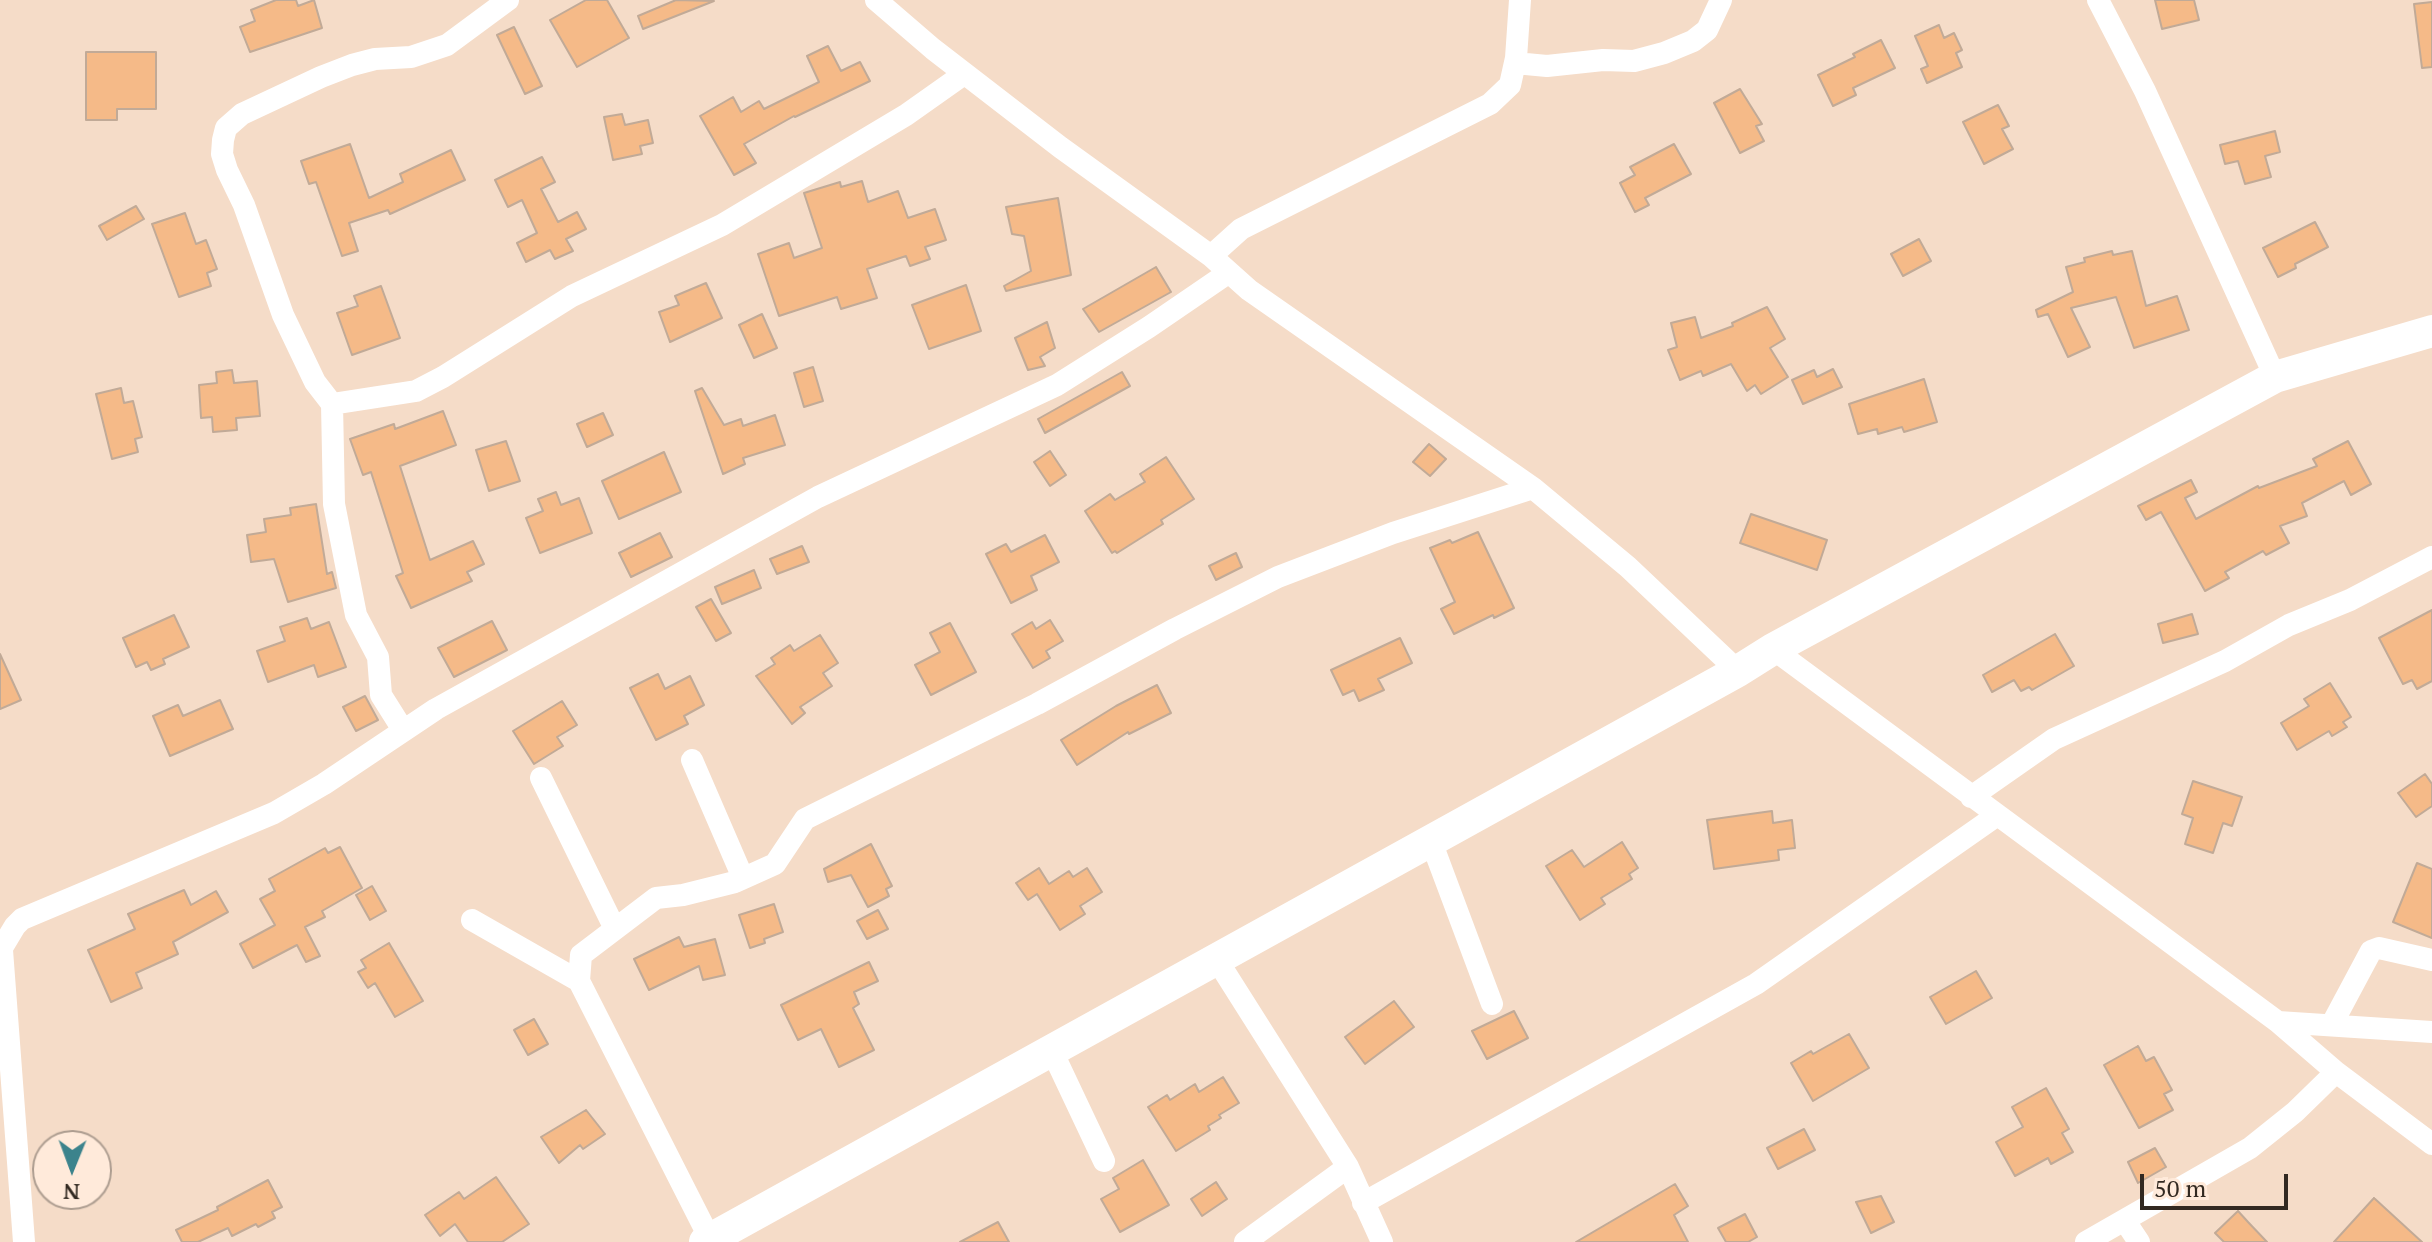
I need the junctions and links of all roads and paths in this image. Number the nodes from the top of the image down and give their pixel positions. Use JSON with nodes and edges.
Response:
{"nodes":[{"id":1,"x":508,"y":0,"type":"edge"},
{"id":2,"x":1520,"y":0,"type":"edge"},
{"id":3,"x":1721,"y":0,"type":"edge"},
{"id":4,"x":2098,"y":0,"type":"edge"},
{"id":5,"x":887,"y":3,"type":"edge"},
{"id":6,"x":1515,"y":63,"type":"junction"},
{"id":7,"x":964,"y":74,"type":"junction"},
{"id":8,"x":1211,"y":256,"type":"junction"},
{"id":9,"x":1228,"y":273,"type":"junction"},
{"id":10,"x":2432,"y":331,"type":"edge"},
{"id":11,"x":2275,"y":377,"type":"junction"},
{"id":12,"x":332,"y":404,"type":"junction"},
{"id":13,"x":1533,"y":488,"type":"junction"},
{"id":14,"x":2432,"y":557,"type":"edge"},
{"id":15,"x":1773,"y":649,"type":"junction"},
{"id":16,"x":1738,"y":671,"type":"junction"},
{"id":17,"x":403,"y":730,"type":"junction"},
{"id":18,"x":692,"y":760,"type":"dead end"},
{"id":19,"x":541,"y":778,"type":"dead end"},
{"id":20,"x":1971,"y":797,"type":"junction"},
{"id":21,"x":1996,"y":816,"type":"junction"},
{"id":22,"x":1431,"y":841,"type":"junction"},
{"id":23,"x":743,"y":878,"type":"junction"},
{"id":24,"x":472,"y":920,"type":"dead end"},
{"id":25,"x":615,"y":929,"type":"junction"},
{"id":26,"x":1,"y":950,"type":"edge"},
{"id":27,"x":1217,"y":960,"type":"junction"},
{"id":28,"x":2432,"y":960,"type":"edge"},
{"id":29,"x":579,"y":981,"type":"junction"},
{"id":30,"x":1492,"y":1004,"type":"dead end"},
{"id":31,"x":2278,"y":1022,"type":"junction"},
{"id":32,"x":2332,"y":1024,"type":"junction"},
{"id":33,"x":2432,"y":1032,"type":"edge"},
{"id":34,"x":1052,"y":1051,"type":"junction"},
{"id":35,"x":2336,"y":1072,"type":"junction"},
{"id":36,"x":2432,"y":1144,"type":"edge"},
{"id":37,"x":1104,"y":1161,"type":"dead end"},
{"id":38,"x":1348,"y":1167,"type":"junction"},
{"id":39,"x":1363,"y":1203,"type":"junction"},
{"id":40,"x":2125,"y":1221,"type":"junction"},
{"id":41,"x":707,"y":1240,"type":"edge"},
{"id":42,"x":24,"y":1242,"type":"edge"},
{"id":43,"x":1245,"y":1242,"type":"edge"},
{"id":44,"x":1382,"y":1242,"type":"edge"},
{"id":45,"x":2086,"y":1242,"type":"edge"},
{"id":46,"x":2139,"y":1242,"type":"edge"}],
"edges":[{"from":1,"to":12,"type":"street"},
{"from":2,"to":6,"type":"street"},
{"from":3,"to":6,"type":"street"},
{"from":4,"to":11,"type":"street"},
{"from":5,"to":7,"type":"street"},
{"from":6,"to":8,"type":"street"},
{"from":7,"to":8,"type":"street"},
{"from":7,"to":12,"type":"street"},
{"from":8,"to":9,"type":"street"},
{"from":9,"to":13,"type":"street"},
{"from":9,"to":17,"type":"street"},
{"from":10,"to":11,"type":"street"},
{"from":11,"to":15,"type":"street"},
{"from":12,"to":17,"type":"street"},
{"from":13,"to":16,"type":"street"},
{"from":13,"to":23,"type":"street"},
{"from":14,"to":20,"type":"street"},
{"from":15,"to":16,"type":"street"},
{"from":15,"to":20,"type":"street"},
{"from":16,"to":22,"type":"street"},
{"from":17,"to":26,"type":"street"},
{"from":18,"to":23,"type":"street"},
{"from":19,"to":25,"type":"street"},
{"from":20,"to":21,"type":"street"},
{"from":21,"to":31,"type":"street"},
{"from":21,"to":39,"type":"street"},
{"from":22,"to":27,"type":"street"},
{"from":22,"to":30,"type":"street"},
{"from":23,"to":25,"type":"street"},
{"from":24,"to":29,"type":"street"},
{"from":25,"to":29,"type":"street"},
{"from":26,"to":42,"type":"street"},
{"from":27,"to":34,"type":"street"},
{"from":27,"to":38,"type":"street"},
{"from":28,"to":32,"type":"street"},
{"from":29,"to":41,"type":"street"},
{"from":31,"to":32,"type":"street"},
{"from":31,"to":35,"type":"street"},
{"from":32,"to":33,"type":"street"},
{"from":34,"to":37,"type":"street"},
{"from":34,"to":41,"type":"street"},
{"from":35,"to":36,"type":"street"},
{"from":35,"to":40,"type":"street"},
{"from":38,"to":39,"type":"street"},
{"from":38,"to":43,"type":"street"},
{"from":39,"to":44,"type":"street"},
{"from":40,"to":45,"type":"street"},
{"from":40,"to":46,"type":"street"}]}
